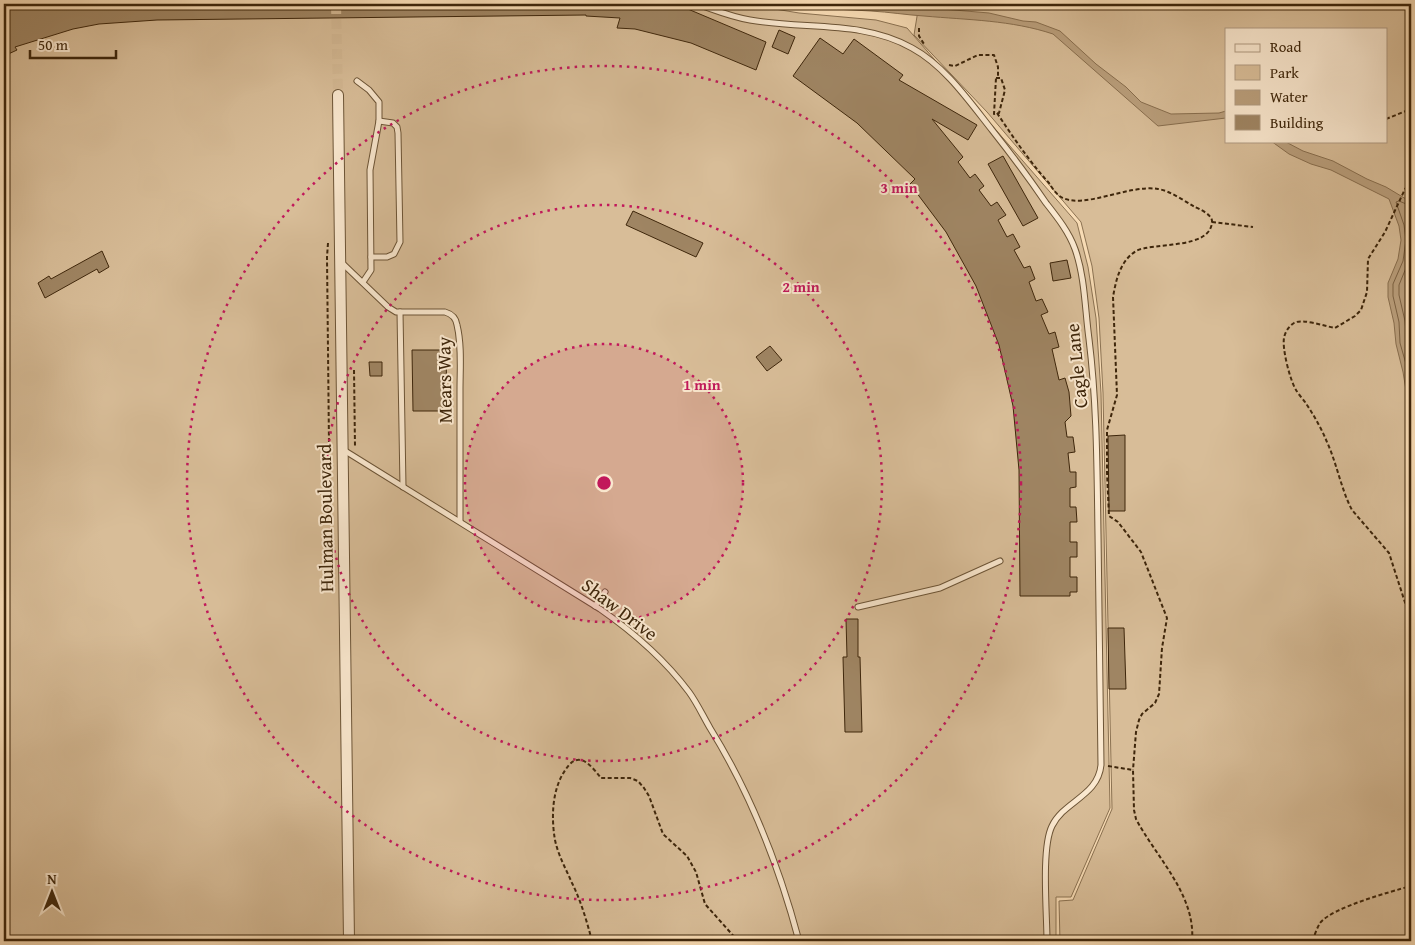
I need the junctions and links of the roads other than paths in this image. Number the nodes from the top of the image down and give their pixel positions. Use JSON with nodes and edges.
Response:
{"nodes":[{"id":1,"x":697,"y":4,"type":"edge"},
{"id":2,"x":357,"y":81,"type":"dead end"},
{"id":3,"x":338,"y":95,"type":"tunnel mouth"},
{"id":4,"x":379,"y":121,"type":"junction"},
{"id":5,"x":371,"y":257,"type":"junction"},
{"id":6,"x":339,"y":260,"type":"junction"},
{"id":7,"x":363,"y":282,"type":"junction"},
{"id":8,"x":400,"y":312,"type":"junction"},
{"id":9,"x":342,"y":448,"type":"junction"},
{"id":10,"x":403,"y":487,"type":"junction"},
{"id":11,"x":460,"y":521,"type":"junction"},
{"id":12,"x":1000,"y":562,"type":"dead end"},
{"id":13,"x":605,"y":592,"type":"dead end"},
{"id":14,"x":595,"y":606,"type":"junction"},
{"id":15,"x":858,"y":607,"type":"dead end"},
{"id":16,"x":349,"y":941,"type":"edge"},
{"id":17,"x":799,"y":941,"type":"edge"},
{"id":18,"x":1047,"y":941,"type":"edge"}],
"edges":[{"from":1,"to":18,"type":"lane","name":"Cagle Lane"},
{"from":2,"to":4,"type":"lane"},
{"from":3,"to":6,"type":"street","name":"Hulman Boulevard"},
{"from":4,"to":5,"type":"lane"},
{"from":4,"to":5,"type":"lane"},
{"from":5,"to":7,"type":"lane"},
{"from":6,"to":7,"type":"lane"},
{"from":6,"to":9,"type":"street","name":"Hulman Boulevard"},
{"from":7,"to":8,"type":"lane"},
{"from":8,"to":10,"type":"lane"},
{"from":8,"to":11,"type":"lane","name":"Mears Way"},
{"from":9,"to":10,"type":"lane","name":"Shaw Drive"},
{"from":9,"to":16,"type":"street","name":"Hulman Boulevard"},
{"from":10,"to":11,"type":"lane","name":"Shaw Drive"},
{"from":11,"to":14,"type":"lane","name":"Shaw Drive"},
{"from":12,"to":15,"type":"lane"},
{"from":13,"to":14,"type":"lane"},
{"from":14,"to":17,"type":"lane","name":"Shaw Drive"}]}
